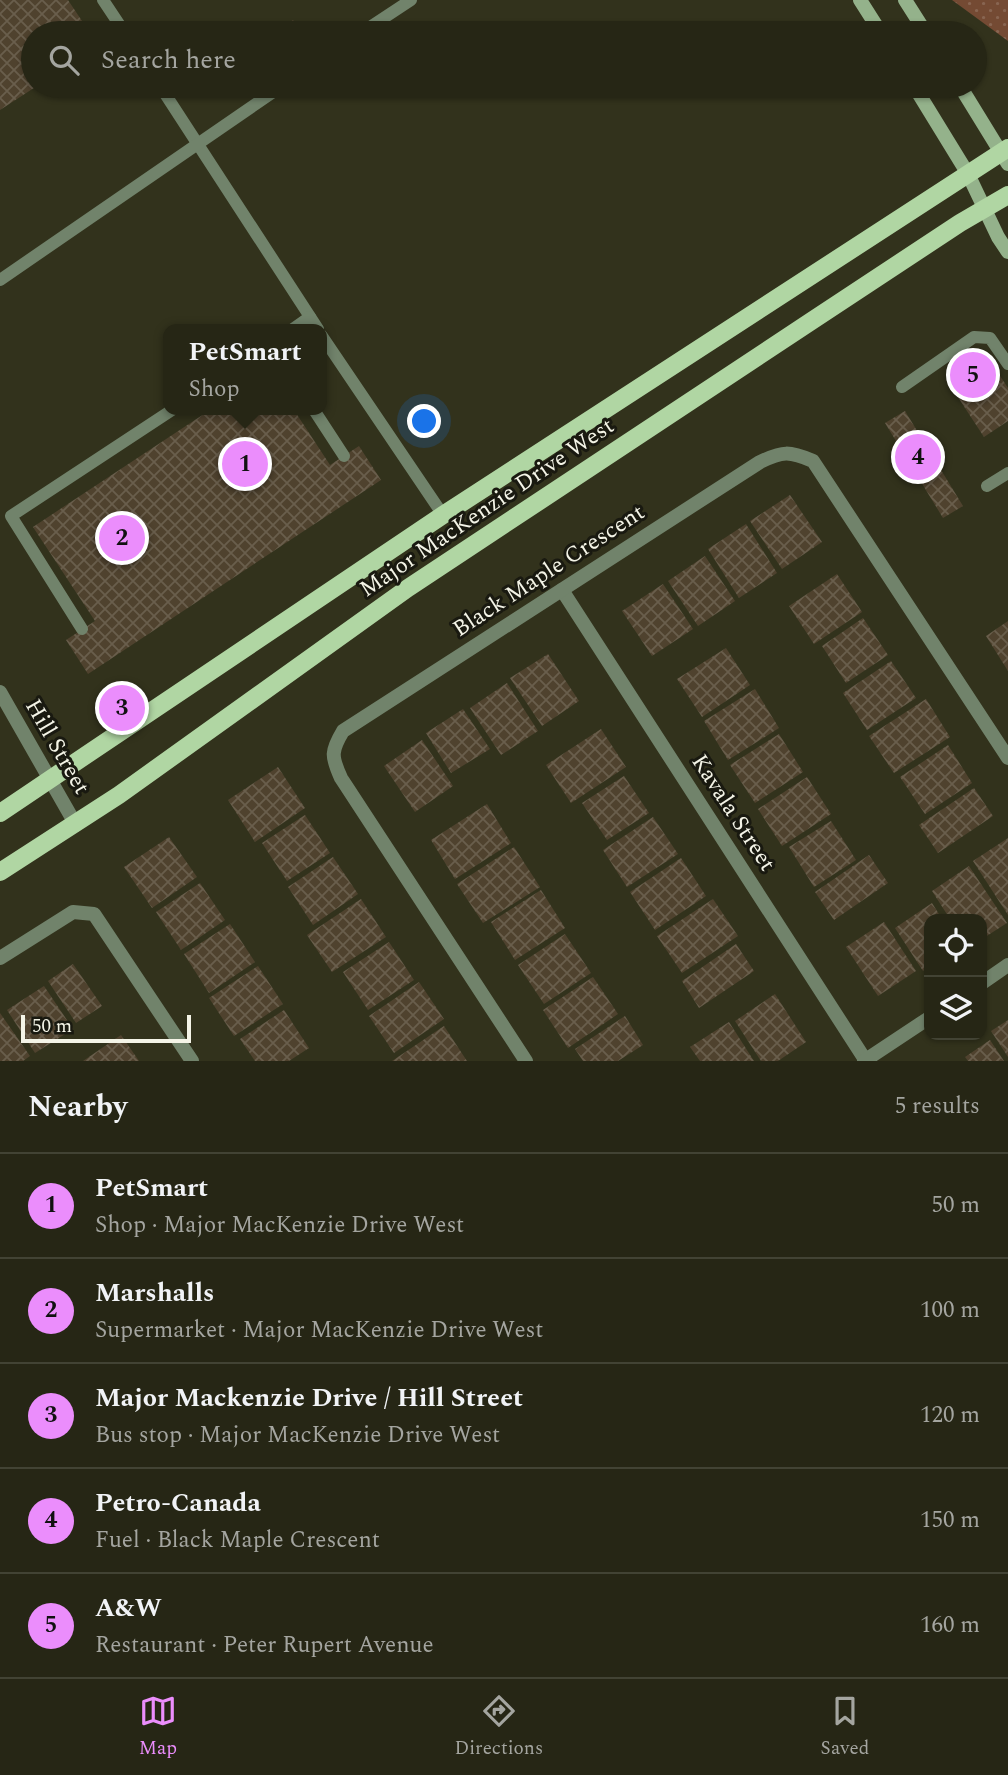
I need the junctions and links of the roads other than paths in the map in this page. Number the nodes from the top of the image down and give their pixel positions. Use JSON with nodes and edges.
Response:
{"nodes":[{"id":1,"x":103,"y":0,"type":"edge"},
{"id":2,"x":411,"y":0,"type":"edge"},
{"id":3,"x":860,"y":0,"type":"edge"},
{"id":4,"x":905,"y":0,"type":"edge"},
{"id":5,"x":117,"y":21,"type":"edge"},
{"id":6,"x":379,"y":21,"type":"edge"},
{"id":7,"x":873,"y":21,"type":"edge"},
{"id":8,"x":918,"y":21,"type":"edge"},
{"id":9,"x":168,"y":98,"type":"edge"},
{"id":10,"x":264,"y":98,"type":"edge"},
{"id":11,"x":921,"y":98,"type":"edge"},
{"id":12,"x":968,"y":98,"type":"edge"},
{"id":13,"x":198,"y":142,"type":"junction"},
{"id":14,"x":1006,"y":155,"type":"edge"},
{"id":15,"x":968,"y":174,"type":"junction"},
{"id":16,"x":1008,"y":195,"type":"edge"},
{"id":17,"x":986,"y":208,"type":"junction"},
{"id":18,"x":1008,"y":252,"type":"edge"},
{"id":19,"x":0,"y":279,"type":"edge"},
{"id":20,"x":310,"y":317,"type":"junction"},
{"id":21,"x":300,"y":324,"type":"edge"},
{"id":22,"x":315,"y":324,"type":"edge"},
{"id":23,"x":327,"y":343,"type":"edge"},
{"id":24,"x":1008,"y":365,"type":"edge"},
{"id":25,"x":902,"y":387,"type":"dead end"},
{"id":26,"x":165,"y":415,"type":"edge"},
{"id":27,"x":317,"y":415,"type":"edge"},
{"id":28,"x":344,"y":456,"type":"dead end"},
{"id":29,"x":1008,"y":473,"type":"edge"},
{"id":30,"x":987,"y":486,"type":"dead end"},
{"id":31,"x":443,"y":515,"type":"junction"},
{"id":32,"x":562,"y":590,"type":"junction"},
{"id":33,"x":82,"y":629,"type":"dead end"},
{"id":34,"x":0,"y":692,"type":"edge"},
{"id":35,"x":1008,"y":758,"type":"edge"},
{"id":36,"x":49,"y":780,"type":"junction"},
{"id":37,"x":0,"y":813,"type":"edge"},
{"id":38,"x":76,"y":825,"type":"junction"},
{"id":39,"x":0,"y":872,"type":"edge"},
{"id":40,"x":0,"y":958,"type":"edge"},
{"id":41,"x":1008,"y":965,"type":"edge"},
{"id":42,"x":987,"y":980,"type":"edge"},
{"id":43,"x":924,"y":1021,"type":"edge"},
{"id":44,"x":192,"y":1061,"type":"edge"},
{"id":45,"x":526,"y":1061,"type":"edge"},
{"id":46,"x":865,"y":1061,"type":"edge"}],
"edges":[{"from":1,"to":5,"type":"lane"},
{"from":2,"to":6,"type":"lane"},
{"from":3,"to":7,"type":"street"},
{"from":4,"to":8,"type":"street"},
{"from":9,"to":13,"type":"lane"},
{"from":10,"to":13,"type":"lane"},
{"from":11,"to":15,"type":"street"},
{"from":12,"to":14,"type":"street"},
{"from":13,"to":19,"type":"lane"},
{"from":13,"to":20,"type":"lane"},
{"from":14,"to":15,"type":"main road","name":"Major MacKenzie Drive West"},
{"from":15,"to":17,"type":"street"},
{"from":15,"to":31,"type":"main road","name":"Major MacKenzie Drive West"},
{"from":16,"to":17,"type":"main road","name":"Major MacKenzie Drive West"},
{"from":17,"to":18,"type":"street"},
{"from":17,"to":38,"type":"main road","name":"Major MacKenzie Drive West"},
{"from":20,"to":21,"type":"lane"},
{"from":20,"to":22,"type":"lane"},
{"from":23,"to":31,"type":"lane"},
{"from":24,"to":25,"type":"lane"},
{"from":26,"to":33,"type":"lane"},
{"from":27,"to":28,"type":"lane"},
{"from":29,"to":30,"type":"lane"},
{"from":31,"to":36,"type":"main road","name":"Major MacKenzie Drive West"},
{"from":32,"to":35,"type":"street","name":"Black Maple Crescent"},
{"from":32,"to":45,"type":"street","name":"Black Maple Crescent"},
{"from":32,"to":46,"type":"street","name":"Kavala Street"},
{"from":34,"to":36,"type":"street","name":"Hill Street"},
{"from":36,"to":37,"type":"main road","name":"Major MacKenzie Drive West"},
{"from":36,"to":38,"type":"street","name":"Hill Street"},
{"from":38,"to":39,"type":"main road","name":"Major MacKenzie Drive West"},
{"from":40,"to":44,"type":"street"},
{"from":41,"to":42,"type":"street"},
{"from":43,"to":46,"type":"street"}]}
